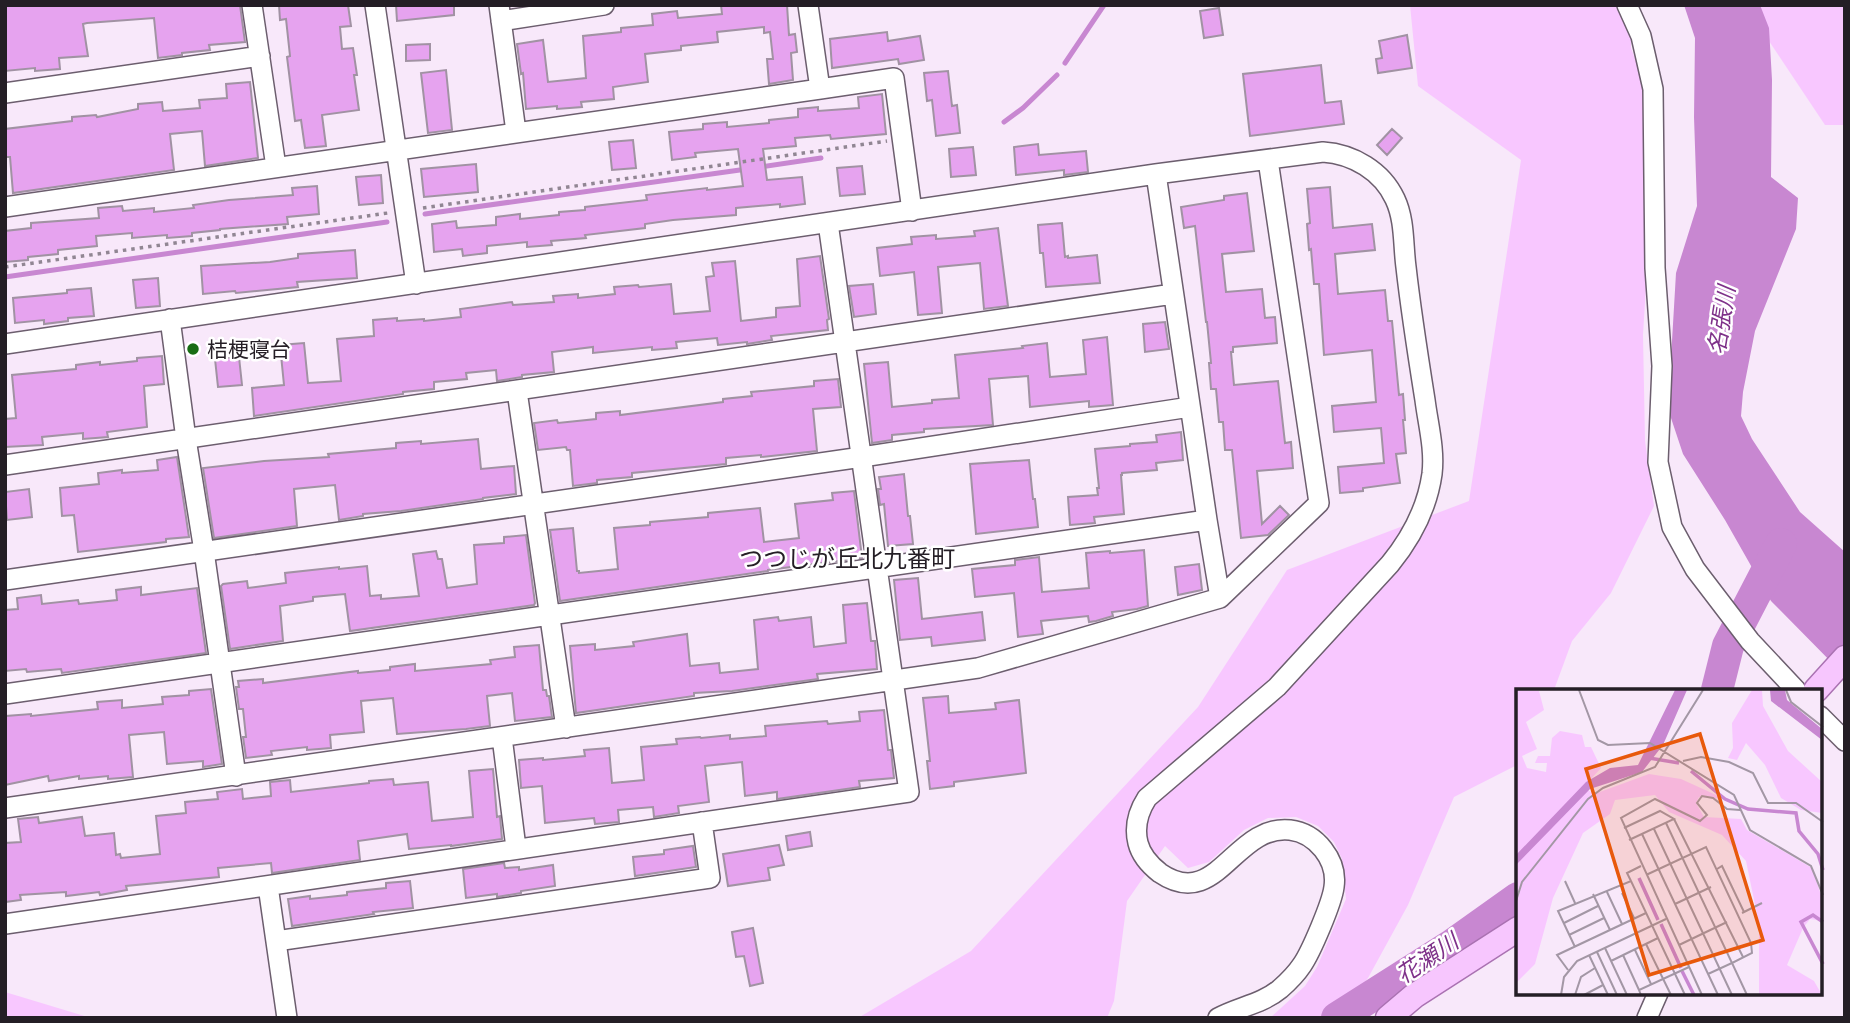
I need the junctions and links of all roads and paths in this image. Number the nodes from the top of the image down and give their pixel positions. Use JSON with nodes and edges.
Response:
{"nodes":[{"id":1,"x":252,"y":5,"type":"edge"},
{"id":2,"x":375,"y":5,"type":"edge"},
{"id":3,"x":604,"y":5,"type":"edge"},
{"id":4,"x":808,"y":5,"type":"edge"},
{"id":5,"x":1627,"y":5,"type":"edge"},
{"id":6,"x":500,"y":13,"type":"edge"},
{"id":7,"x":260,"y":56,"type":"junction"},
{"id":8,"x":820,"y":89,"type":"junction"},
{"id":9,"x":5,"y":93,"type":"edge"},
{"id":10,"x":516,"y":132,"type":"junction"},
{"id":11,"x":901,"y":138,"type":"junction"},
{"id":12,"x":396,"y":150,"type":"junction"},
{"id":13,"x":1268,"y":159,"type":"junction"},
{"id":14,"x":276,"y":167,"type":"junction"},
{"id":15,"x":1156,"y":174,"type":"junction"},
{"id":16,"x":5,"y":207,"type":"edge"},
{"id":17,"x":404,"y":211,"type":"junction"},
{"id":18,"x":912,"y":211,"type":"junction"},
{"id":19,"x":828,"y":222,"type":"junction"},
{"id":20,"x":5,"y":267,"type":"edge"},
{"id":21,"x":416,"y":284,"type":"junction"},
{"id":22,"x":1173,"y":295,"type":"junction"},
{"id":23,"x":170,"y":319,"type":"junction"},
{"id":24,"x":844,"y":343,"type":"junction"},
{"id":25,"x":5,"y":344,"type":"edge"},
{"id":26,"x":517,"y":391,"type":"junction"},
{"id":27,"x":1190,"y":408,"type":"junction"},
{"id":28,"x":186,"y":439,"type":"junction"},
{"id":29,"x":862,"y":457,"type":"junction"},
{"id":30,"x":5,"y":466,"type":"edge"},
{"id":31,"x":532,"y":504,"type":"junction"},
{"id":32,"x":1206,"y":520,"type":"junction"},
{"id":33,"x":204,"y":551,"type":"junction"},
{"id":34,"x":878,"y":568,"type":"junction"},
{"id":35,"x":5,"y":580,"type":"edge"},
{"id":36,"x":1220,"y":598,"type":"junction"},
{"id":37,"x":548,"y":616,"type":"junction"},
{"id":38,"x":1845,"y":658,"type":"edge"},
{"id":39,"x":220,"y":664,"type":"junction"},
{"id":40,"x":894,"y":681,"type":"junction"},
{"id":41,"x":1820,"y":685,"type":"edge"},
{"id":42,"x":1794,"y":689,"type":"edge"},
{"id":43,"x":5,"y":694,"type":"edge"},
{"id":44,"x":1822,"y":718,"type":"edge"},
{"id":45,"x":566,"y":728,"type":"junction"},
{"id":46,"x":502,"y":737,"type":"junction"},
{"id":47,"x":1845,"y":741,"type":"edge"},
{"id":48,"x":236,"y":776,"type":"junction"},
{"id":49,"x":5,"y":808,"type":"edge"},
{"id":50,"x":702,"y":822,"type":"junction"},
{"id":51,"x":516,"y":848,"type":"junction"},
{"id":52,"x":268,"y":886,"type":"junction"},
{"id":53,"x":5,"y":923,"type":"edge"},
{"id":54,"x":1516,"y":930,"type":"edge"},
{"id":55,"x":276,"y":941,"type":"junction"},
{"id":56,"x":1657,"y":995,"type":"edge"},
{"id":57,"x":287,"y":1018,"type":"edge"},
{"id":58,"x":1218,"y":1018,"type":"edge"},
{"id":59,"x":1388,"y":1018,"type":"edge"},
{"id":60,"x":1647,"y":1018,"type":"edge"}],
"edges":[{"from":1,"to":7,"type":"street"},
{"from":2,"to":12,"type":"street"},
{"from":3,"to":6,"type":"street"},
{"from":4,"to":8,"type":"street"},
{"from":5,"to":42,"type":"street"},
{"from":6,"to":10,"type":"street"},
{"from":7,"to":9,"type":"street"},
{"from":7,"to":14,"type":"street"},
{"from":8,"to":10,"type":"street"},
{"from":8,"to":11,"type":"street"},
{"from":10,"to":12,"type":"street"},
{"from":11,"to":17,"type":"path"},
{"from":11,"to":18,"type":"street"},
{"from":12,"to":14,"type":"street"},
{"from":12,"to":17,"type":"street"},
{"from":13,"to":15,"type":"street"},
{"from":13,"to":36,"type":"street"},
{"from":13,"to":58,"type":"street"},
{"from":14,"to":16,"type":"street"},
{"from":15,"to":18,"type":"street"},
{"from":15,"to":22,"type":"street"},
{"from":17,"to":20,"type":"path"},
{"from":17,"to":21,"type":"street"},
{"from":18,"to":19,"type":"street"},
{"from":19,"to":21,"type":"street"},
{"from":19,"to":24,"type":"street"},
{"from":21,"to":23,"type":"street"},
{"from":22,"to":24,"type":"street"},
{"from":22,"to":27,"type":"street"},
{"from":23,"to":25,"type":"street"},
{"from":23,"to":28,"type":"street"},
{"from":24,"to":26,"type":"street"},
{"from":24,"to":29,"type":"street"},
{"from":26,"to":28,"type":"street"},
{"from":26,"to":31,"type":"street"},
{"from":27,"to":29,"type":"street"},
{"from":27,"to":32,"type":"street"},
{"from":28,"to":30,"type":"street"},
{"from":28,"to":33,"type":"street"},
{"from":29,"to":31,"type":"street"},
{"from":29,"to":34,"type":"street"},
{"from":31,"to":33,"type":"street"},
{"from":31,"to":37,"type":"street"},
{"from":32,"to":34,"type":"street"},
{"from":32,"to":36,"type":"street"},
{"from":33,"to":35,"type":"street"},
{"from":33,"to":39,"type":"street"},
{"from":34,"to":37,"type":"street"},
{"from":34,"to":40,"type":"street"},
{"from":36,"to":40,"type":"street"},
{"from":37,"to":39,"type":"street"},
{"from":37,"to":45,"type":"street"},
{"from":38,"to":41,"type":"main road"},
{"from":39,"to":43,"type":"street"},
{"from":39,"to":48,"type":"street"},
{"from":40,"to":45,"type":"street"},
{"from":40,"to":50,"type":"street"},
{"from":44,"to":47,"type":"street"},
{"from":45,"to":46,"type":"street"},
{"from":46,"to":48,"type":"street"},
{"from":46,"to":51,"type":"street"},
{"from":48,"to":49,"type":"street"},
{"from":50,"to":51,"type":"street"},
{"from":50,"to":55,"type":"street"},
{"from":51,"to":52,"type":"street"},
{"from":52,"to":53,"type":"street"},
{"from":52,"to":55,"type":"street"},
{"from":54,"to":59,"type":"main road"},
{"from":55,"to":57,"type":"street"},
{"from":56,"to":60,"type":"street"}]}
